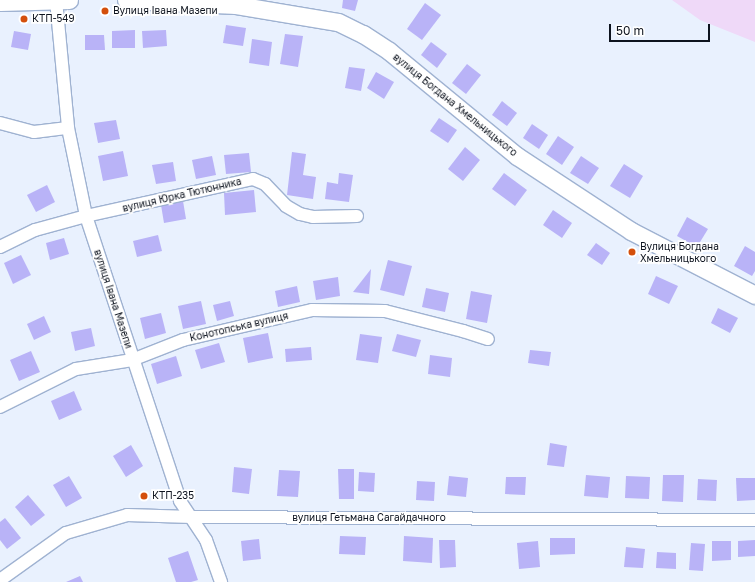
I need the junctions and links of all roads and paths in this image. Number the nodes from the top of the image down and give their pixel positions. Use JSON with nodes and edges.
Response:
{"nodes":[{"id":1,"x":56,"y":0,"type":"edge"},
{"id":2,"x":69,"y":0,"type":"edge"},
{"id":3,"x":126,"y":0,"type":"edge"},
{"id":4,"x":0,"y":2,"type":"edge"},
{"id":5,"x":0,"y":123,"type":"edge"},
{"id":6,"x":68,"y":128,"type":"junction"},
{"id":7,"x":86,"y":216,"type":"junction"},
{"id":8,"x":357,"y":216,"type":"dead end"},
{"id":9,"x":0,"y":247,"type":"edge"},
{"id":10,"x":755,"y":295,"type":"edge"},
{"id":11,"x":488,"y":339,"type":"dead end"},
{"id":12,"x":132,"y":360,"type":"junction"},
{"id":13,"x":0,"y":407,"type":"edge"},
{"id":14,"x":192,"y":517,"type":"junction"},
{"id":15,"x":755,"y":520,"type":"edge"},
{"id":16,"x":0,"y":580,"type":"edge"},
{"id":17,"x":221,"y":582,"type":"edge"}],
"edges":[{"from":1,"to":2,"type":"street"},
{"from":1,"to":4,"type":"street"},
{"from":1,"to":6,"type":"street","name":"вулиця Івана Мазепи"},
{"from":3,"to":10,"type":"street","name":"вулиця Богдана Хмельницького"},
{"from":5,"to":6,"type":"street"},
{"from":6,"to":7,"type":"street","name":"вулиця Івана Мазепи"},
{"from":7,"to":8,"type":"street","name":"вулиця Юрка Тютюнника"},
{"from":7,"to":9,"type":"street","name":"вулиця Юрка Тютюнника"},
{"from":7,"to":12,"type":"street","name":"вулиця Івана Мазепи"},
{"from":11,"to":12,"type":"street","name":"Конотопська вулиця"},
{"from":12,"to":13,"type":"street","name":"Конотопська вулиця"},
{"from":12,"to":14,"type":"street","name":"вулиця Івана Мазепи"},
{"from":14,"to":15,"type":"street","name":"вулиця Гетьмана Сагайдачного"},
{"from":14,"to":16,"type":"street","name":"вулиця Гетьмана Сагайдачного"},
{"from":14,"to":17,"type":"street","name":"вулиця Івана Мазепи"}]}
